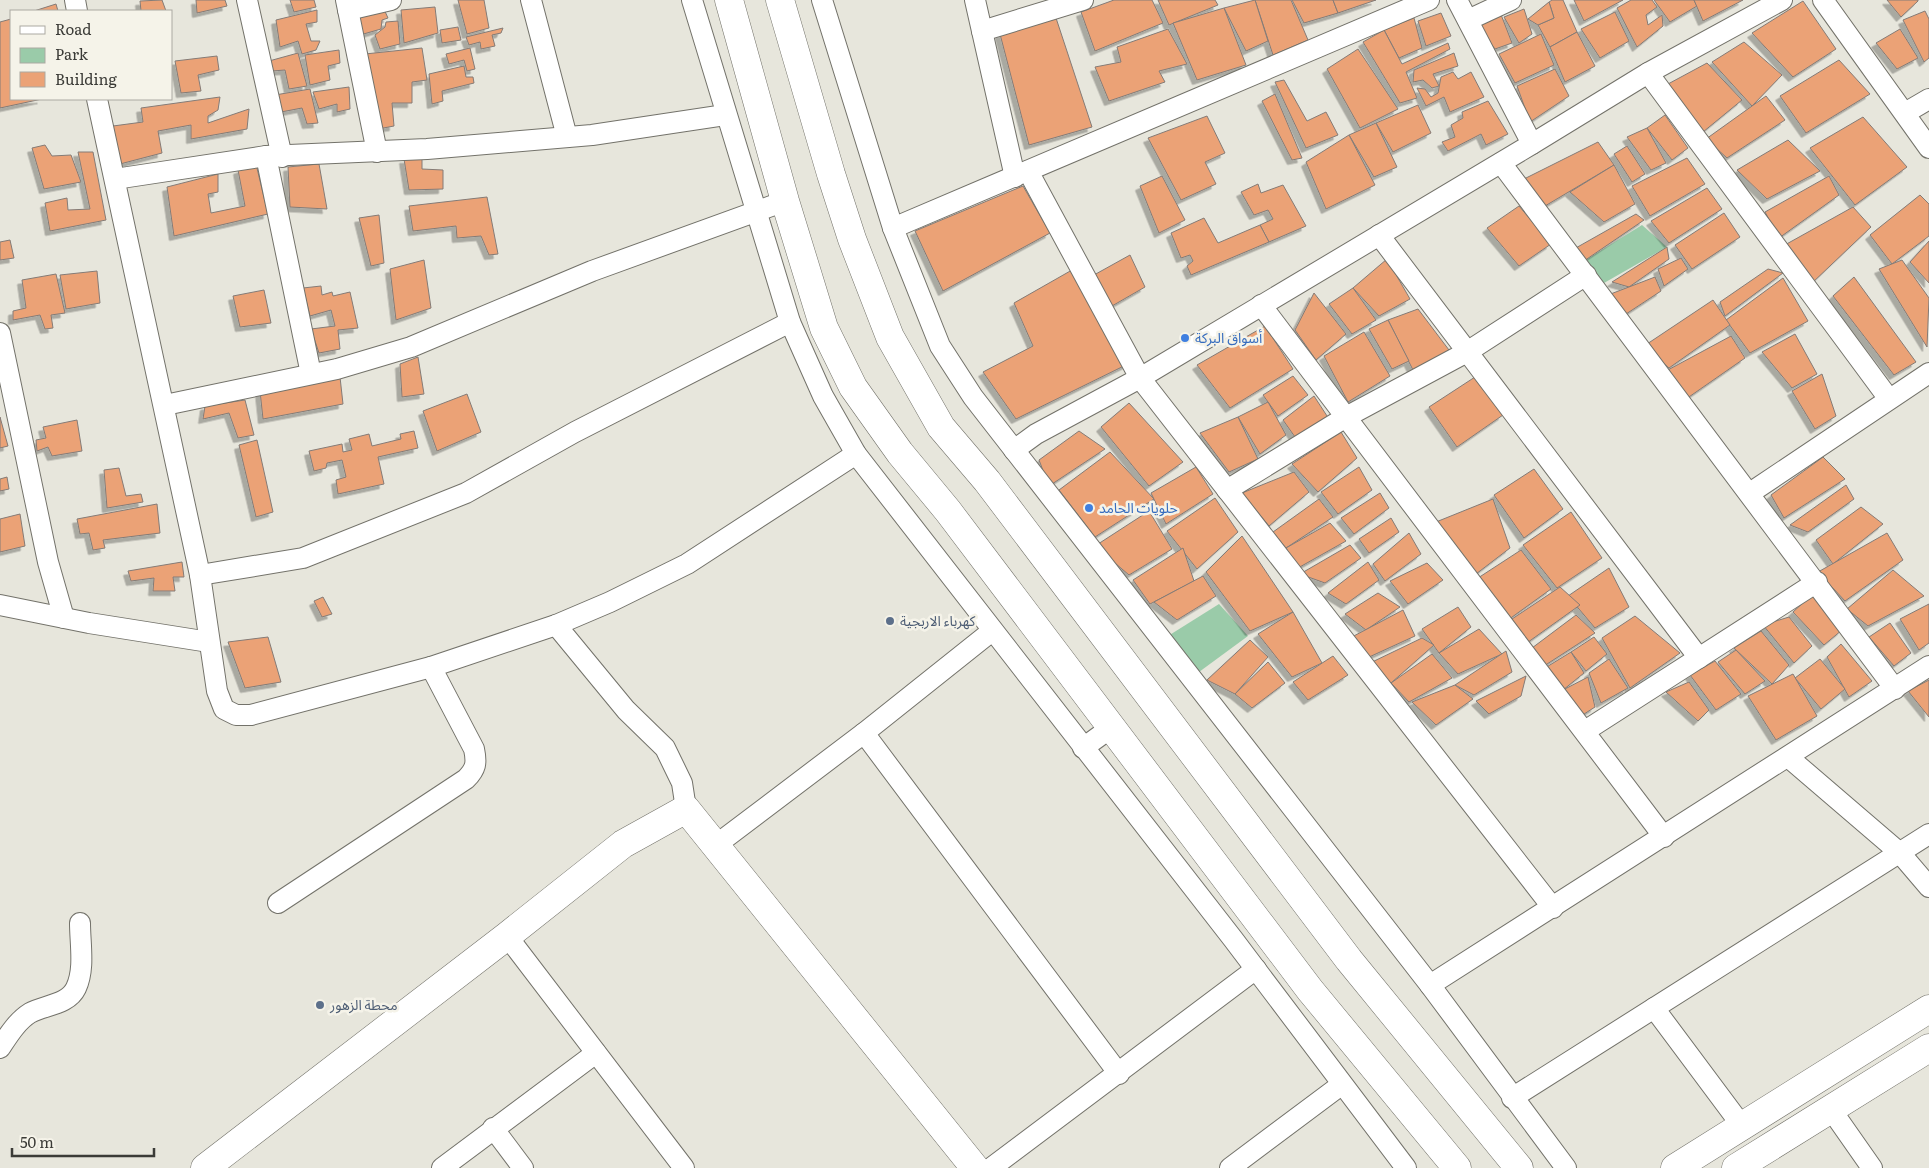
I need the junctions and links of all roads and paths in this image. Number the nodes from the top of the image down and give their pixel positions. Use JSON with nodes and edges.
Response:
{"nodes":[{"id":1,"x":247,"y":0,"type":"edge"},
{"id":2,"x":391,"y":0,"type":"edge"},
{"id":3,"x":531,"y":0,"type":"edge"},
{"id":4,"x":692,"y":0,"type":"edge"},
{"id":5,"x":729,"y":0,"type":"edge"},
{"id":6,"x":780,"y":0,"type":"edge"},
{"id":7,"x":822,"y":0,"type":"edge"},
{"id":8,"x":975,"y":0,"type":"edge"},
{"id":9,"x":1082,"y":0,"type":"edge"},
{"id":10,"x":1429,"y":0,"type":"edge"},
{"id":11,"x":1457,"y":0,"type":"edge"},
{"id":12,"x":1512,"y":0,"type":"edge"},
{"id":13,"x":1782,"y":0,"type":"edge"},
{"id":14,"x":1823,"y":0,"type":"edge"},
{"id":15,"x":347,"y":5,"type":"edge"},
{"id":16,"x":1761,"y":5,"type":"edge"},
{"id":17,"x":1468,"y":20,"type":"junction"},
{"id":18,"x":982,"y":31,"type":"junction"},
{"id":19,"x":1648,"y":73,"type":"junction"},
{"id":20,"x":1929,"y":99,"type":"edge"},
{"id":21,"x":97,"y":100,"type":"edge"},
{"id":22,"x":1905,"y":113,"type":"junction"},
{"id":23,"x":725,"y":116,"type":"junction"},
{"id":24,"x":567,"y":136,"type":"junction"},
{"id":25,"x":1532,"y":144,"type":"junction"},
{"id":26,"x":1929,"y":148,"type":"edge"},
{"id":27,"x":377,"y":152,"type":"junction"},
{"id":28,"x":274,"y":156,"type":"junction"},
{"id":29,"x":1501,"y":163,"type":"junction"},
{"id":30,"x":1021,"y":174,"type":"junction"},
{"id":31,"x":115,"y":179,"type":"junction"},
{"id":32,"x":785,"y":201,"type":"junction"},
{"id":33,"x":755,"y":211,"type":"junction"},
{"id":34,"x":892,"y":228,"type":"junction"},
{"id":35,"x":1379,"y":235,"type":"junction"},
{"id":36,"x":1586,"y":275,"type":"junction"},
{"id":37,"x":1260,"y":304,"type":"junction"},
{"id":38,"x":790,"y":322,"type":"junction"},
{"id":39,"x":0,"y":333,"type":"edge"},
{"id":40,"x":1467,"y":352,"type":"junction"},
{"id":41,"x":1929,"y":373,"type":"edge"},
{"id":42,"x":311,"y":374,"type":"junction"},
{"id":43,"x":1140,"y":378,"type":"junction"},
{"id":44,"x":1889,"y":399,"type":"junction"},
{"id":45,"x":165,"y":405,"type":"junction"},
{"id":46,"x":1346,"y":417,"type":"junction"},
{"id":47,"x":1014,"y":450,"type":"junction"},
{"id":48,"x":856,"y":454,"type":"junction"},
{"id":49,"x":1227,"y":490,"type":"junction"},
{"id":50,"x":1750,"y":493,"type":"junction"},
{"id":51,"x":200,"y":575,"type":"junction"},
{"id":52,"x":1817,"y":582,"type":"junction"},
{"id":53,"x":0,"y":604,"type":"edge"},
{"id":54,"x":64,"y":618,"type":"junction"},
{"id":55,"x":556,"y":625,"type":"junction"},
{"id":56,"x":992,"y":631,"type":"junction"},
{"id":57,"x":209,"y":642,"type":"junction"},
{"id":58,"x":1699,"y":658,"type":"junction"},
{"id":59,"x":1929,"y":666,"type":"edge"},
{"id":60,"x":431,"y":667,"type":"junction"},
{"id":61,"x":1895,"y":689,"type":"junction"},
{"id":62,"x":1112,"y":727,"type":"junction"},
{"id":63,"x":1585,"y":731,"type":"junction"},
{"id":64,"x":864,"y":733,"type":"junction"},
{"id":65,"x":1083,"y":748,"type":"junction"},
{"id":66,"x":1788,"y":757,"type":"junction"},
{"id":67,"x":686,"y":809,"type":"junction"},
{"id":68,"x":1929,"y":834,"type":"edge"},
{"id":69,"x":1664,"y":837,"type":"junction"},
{"id":70,"x":716,"y":845,"type":"junction"},
{"id":71,"x":1900,"y":853,"type":"junction"},
{"id":72,"x":1929,"y":887,"type":"edge"},
{"id":73,"x":278,"y":902,"type":"dead end"},
{"id":74,"x":1553,"y":908,"type":"junction"},
{"id":75,"x":80,"y":924,"type":"dead end"},
{"id":76,"x":507,"y":936,"type":"junction"},
{"id":77,"x":1256,"y":969,"type":"junction"},
{"id":78,"x":1430,"y":985,"type":"junction"},
{"id":79,"x":1654,"y":1008,"type":"junction"},
{"id":80,"x":1929,"y":1009,"type":"edge"},
{"id":81,"x":0,"y":1048,"type":"edge"},
{"id":82,"x":1929,"y":1048,"type":"edge"},
{"id":83,"x":596,"y":1053,"type":"junction"},
{"id":84,"x":1119,"y":1074,"type":"junction"},
{"id":85,"x":1341,"y":1085,"type":"junction"},
{"id":86,"x":1512,"y":1098,"type":"junction"},
{"id":87,"x":1830,"y":1108,"type":"junction"},
{"id":88,"x":1742,"y":1126,"type":"junction"},
{"id":89,"x":493,"y":1128,"type":"junction"},
{"id":90,"x":205,"y":1168,"type":"edge"},
{"id":91,"x":442,"y":1168,"type":"edge"},
{"id":92,"x":522,"y":1168,"type":"edge"},
{"id":93,"x":684,"y":1168,"type":"edge"},
{"id":94,"x":975,"y":1168,"type":"edge"},
{"id":95,"x":991,"y":1168,"type":"edge"},
{"id":96,"x":1230,"y":1168,"type":"edge"},
{"id":97,"x":1406,"y":1168,"type":"edge"},
{"id":98,"x":1457,"y":1168,"type":"edge"},
{"id":99,"x":1519,"y":1168,"type":"edge"},
{"id":100,"x":1566,"y":1168,"type":"edge"},
{"id":101,"x":1675,"y":1168,"type":"edge"},
{"id":102,"x":1736,"y":1168,"type":"edge"},
{"id":103,"x":1872,"y":1168,"type":"edge"}],
"edges":[{"from":1,"to":28,"type":"street"},
{"from":2,"to":15,"type":"street"},
{"from":3,"to":24,"type":"street"},
{"from":4,"to":23,"type":"street"},
{"from":5,"to":32,"type":"main road"},
{"from":6,"to":99,"type":"main road"},
{"from":7,"to":34,"type":"street"},
{"from":8,"to":18,"type":"street"},
{"from":9,"to":18,"type":"street"},
{"from":10,"to":30,"type":"street"},
{"from":11,"to":17,"type":"street"},
{"from":12,"to":17,"type":"street"},
{"from":13,"to":16,"type":"street"},
{"from":14,"to":22,"type":"street"},
{"from":15,"to":27,"type":"street"},
{"from":16,"to":19,"type":"street"},
{"from":17,"to":25,"type":"street"},
{"from":18,"to":30,"type":"street"},
{"from":19,"to":25,"type":"street"},
{"from":19,"to":44,"type":"street"},
{"from":20,"to":22,"type":"street"},
{"from":21,"to":31,"type":"street"},
{"from":22,"to":26,"type":"street"},
{"from":23,"to":24,"type":"street"},
{"from":23,"to":33,"type":"street"},
{"from":24,"to":27,"type":"street"},
{"from":25,"to":29,"type":"street"},
{"from":27,"to":28,"type":"street"},
{"from":28,"to":31,"type":"street"},
{"from":28,"to":42,"type":"street"},
{"from":29,"to":35,"type":"street"},
{"from":29,"to":36,"type":"street"},
{"from":30,"to":34,"type":"street"},
{"from":30,"to":43,"type":"street"},
{"from":31,"to":45,"type":"street"},
{"from":32,"to":33,"type":"street"},
{"from":32,"to":62,"type":"main road"},
{"from":33,"to":38,"type":"street"},
{"from":33,"to":42,"type":"street"},
{"from":34,"to":47,"type":"street"},
{"from":35,"to":37,"type":"street"},
{"from":35,"to":40,"type":"street"},
{"from":36,"to":40,"type":"street"},
{"from":36,"to":50,"type":"street"},
{"from":37,"to":43,"type":"street"},
{"from":37,"to":46,"type":"street"},
{"from":38,"to":48,"type":"street"},
{"from":38,"to":51,"type":"street"},
{"from":39,"to":54,"type":"street"},
{"from":40,"to":46,"type":"street"},
{"from":40,"to":58,"type":"street"},
{"from":41,"to":44,"type":"street"},
{"from":42,"to":45,"type":"street"},
{"from":43,"to":47,"type":"street"},
{"from":43,"to":49,"type":"street"},
{"from":44,"to":50,"type":"street"},
{"from":45,"to":51,"type":"street"},
{"from":46,"to":49,"type":"street"},
{"from":46,"to":63,"type":"street"},
{"from":47,"to":78,"type":"street"},
{"from":48,"to":55,"type":"street"},
{"from":48,"to":56,"type":"street"},
{"from":49,"to":74,"type":"street"},
{"from":50,"to":52,"type":"street"},
{"from":51,"to":57,"type":"street"},
{"from":52,"to":58,"type":"street"},
{"from":52,"to":61,"type":"street"},
{"from":53,"to":54,"type":"street"},
{"from":54,"to":57,"type":"street"},
{"from":55,"to":60,"type":"street"},
{"from":55,"to":67,"type":"street"},
{"from":56,"to":64,"type":"street"},
{"from":56,"to":65,"type":"street"},
{"from":57,"to":60,"type":"street"},
{"from":58,"to":63,"type":"street"},
{"from":59,"to":61,"type":"street"},
{"from":60,"to":73,"type":"street"},
{"from":61,"to":66,"type":"street"},
{"from":62,"to":65,"type":"street"},
{"from":62,"to":98,"type":"main road"},
{"from":63,"to":69,"type":"street"},
{"from":64,"to":70,"type":"street"},
{"from":64,"to":84,"type":"street"},
{"from":65,"to":77,"type":"street"},
{"from":66,"to":69,"type":"street"},
{"from":66,"to":71,"type":"street"},
{"from":67,"to":70,"type":"main road"},
{"from":67,"to":76,"type":"main road"},
{"from":68,"to":71,"type":"street"},
{"from":69,"to":74,"type":"street"},
{"from":70,"to":94,"type":"main road"},
{"from":71,"to":72,"type":"street"},
{"from":71,"to":79,"type":"street"},
{"from":74,"to":78,"type":"street"},
{"from":75,"to":81,"type":"street"},
{"from":76,"to":83,"type":"street"},
{"from":76,"to":90,"type":"main road"},
{"from":77,"to":84,"type":"street"},
{"from":77,"to":85,"type":"street"},
{"from":78,"to":86,"type":"street"},
{"from":79,"to":86,"type":"street"},
{"from":79,"to":88,"type":"street"},
{"from":80,"to":88,"type":"main road"},
{"from":82,"to":87,"type":"main road"},
{"from":83,"to":89,"type":"street"},
{"from":83,"to":93,"type":"street"},
{"from":84,"to":95,"type":"street"},
{"from":85,"to":96,"type":"street"},
{"from":85,"to":97,"type":"street"},
{"from":86,"to":100,"type":"street"},
{"from":87,"to":102,"type":"main road"},
{"from":87,"to":103,"type":"street"},
{"from":88,"to":101,"type":"main road"},
{"from":89,"to":91,"type":"street"},
{"from":89,"to":92,"type":"street"}]}
